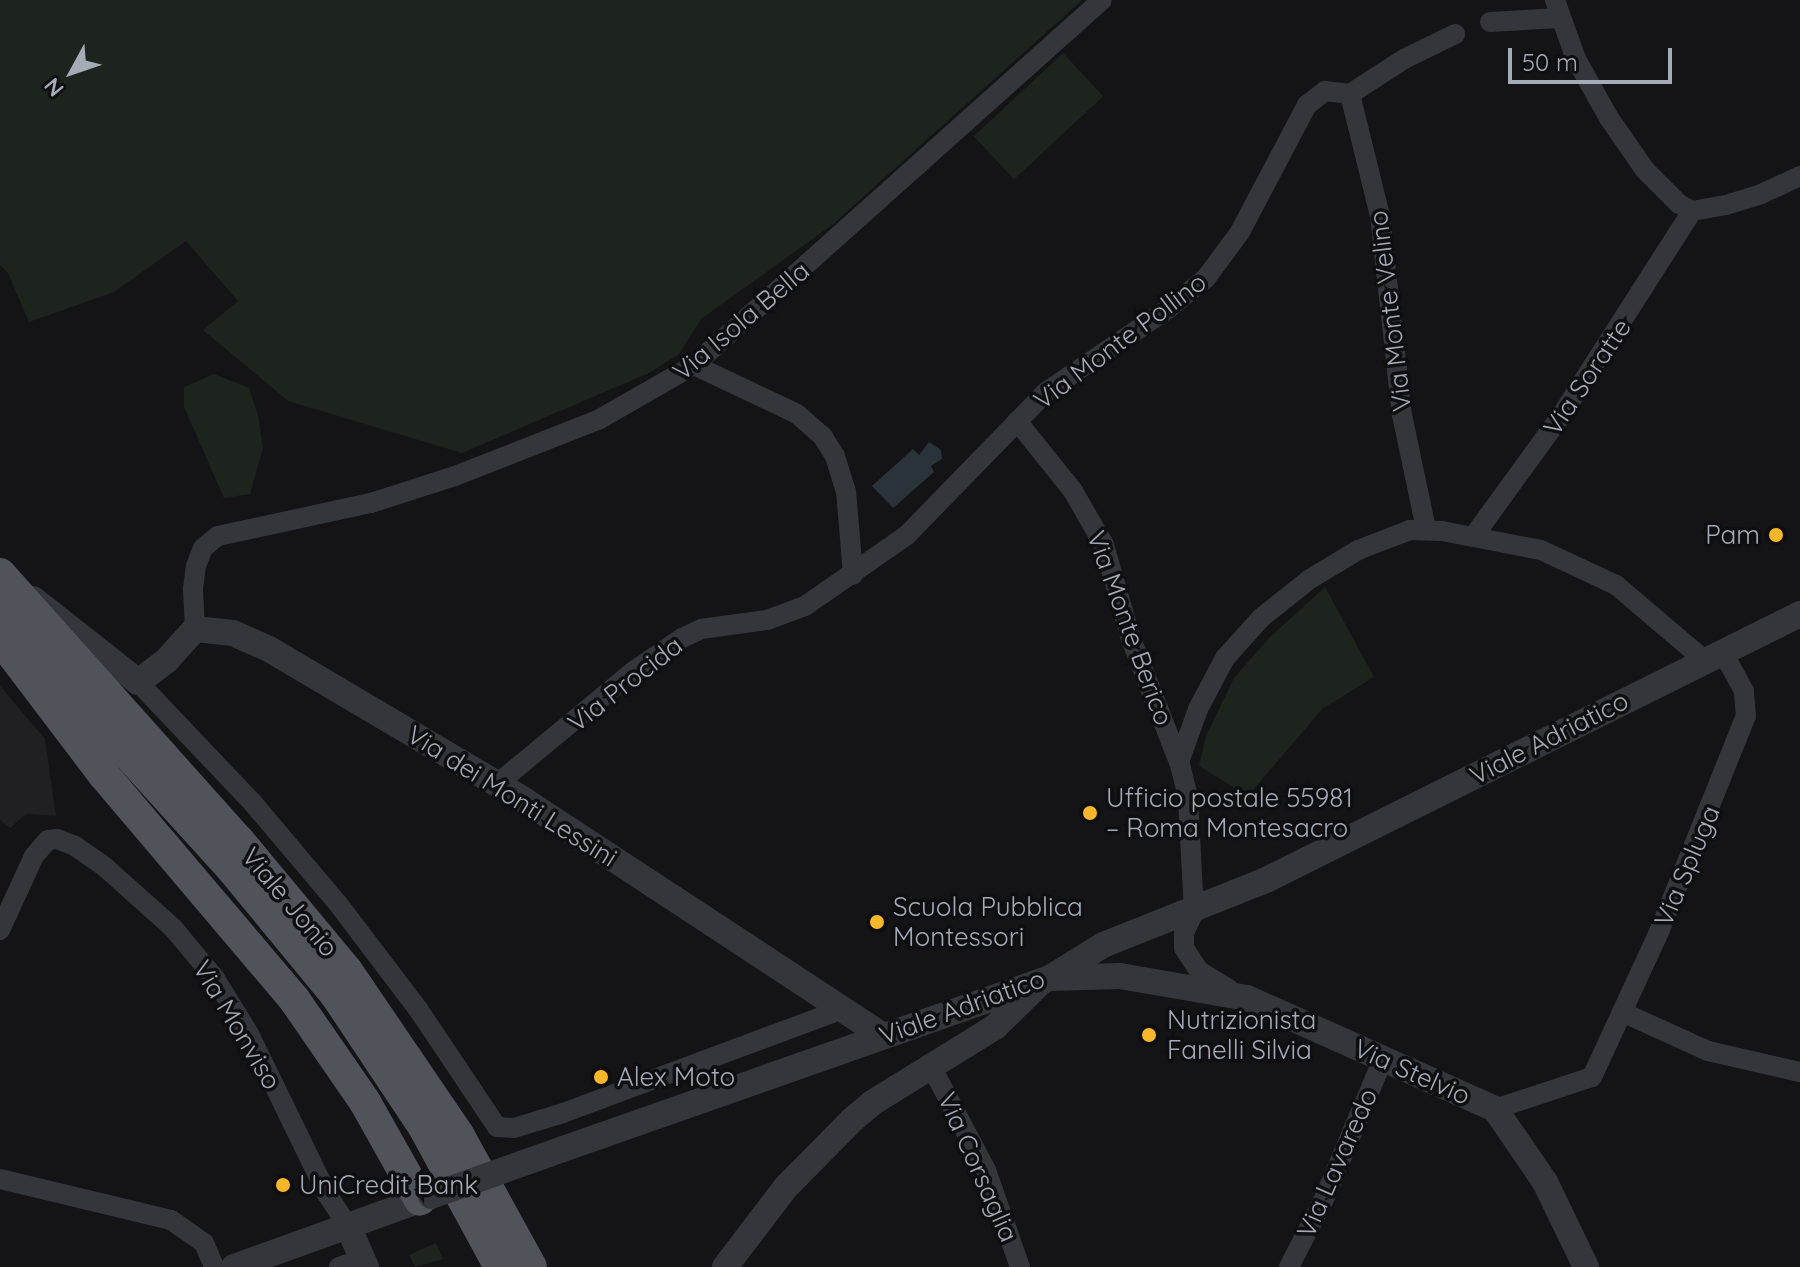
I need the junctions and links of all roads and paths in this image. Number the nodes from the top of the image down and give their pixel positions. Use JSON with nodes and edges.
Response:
{"nodes":[{"id":1,"x":1102,"y":0,"type":"edge"},
{"id":2,"x":1557,"y":9,"type":"edge"},
{"id":3,"x":1490,"y":22,"type":"dead end"},
{"id":4,"x":1455,"y":34,"type":"dead end"},
{"id":5,"x":1350,"y":94,"type":"junction"},
{"id":6,"x":1800,"y":176,"type":"edge"},
{"id":7,"x":1692,"y":211,"type":"junction"},
{"id":8,"x":694,"y":365,"type":"junction"},
{"id":9,"x":1017,"y":421,"type":"junction"},
{"id":10,"x":1426,"y":529,"type":"junction"},
{"id":11,"x":1473,"y":537,"type":"junction"},
{"id":12,"x":853,"y":575,"type":"junction"},
{"id":13,"x":3,"y":591,"type":"edge"},
{"id":14,"x":1800,"y":614,"type":"edge"},
{"id":15,"x":195,"y":629,"type":"junction"},
{"id":16,"x":0,"y":638,"type":"edge"},
{"id":17,"x":1713,"y":656,"type":"junction"},
{"id":18,"x":138,"y":682,"type":"junction"},
{"id":19,"x":1179,"y":762,"type":"junction"},
{"id":20,"x":497,"y":784,"type":"junction"},
{"id":21,"x":1194,"y":912,"type":"junction"},
{"id":22,"x":0,"y":930,"type":"edge"},
{"id":23,"x":1046,"y":980,"type":"junction"},
{"id":24,"x":1247,"y":998,"type":"junction"},
{"id":25,"x":843,"y":1009,"type":"junction"},
{"id":26,"x":1622,"y":1012,"type":"junction"},
{"id":27,"x":883,"y":1036,"type":"junction"},
{"id":28,"x":1383,"y":1059,"type":"junction"},
{"id":29,"x":932,"y":1068,"type":"junction"},
{"id":30,"x":1800,"y":1072,"type":"edge"},
{"id":31,"x":1495,"y":1109,"type":"junction"},
{"id":32,"x":0,"y":1179,"type":"edge"},
{"id":33,"x":426,"y":1198,"type":"junction"},
{"id":34,"x":348,"y":1226,"type":"junction"},
{"id":35,"x":356,"y":1264,"type":"edge"},
{"id":36,"x":243,"y":1266,"type":"edge"},
{"id":37,"x":214,"y":1267,"type":"edge"},
{"id":38,"x":500,"y":1267,"type":"edge"},
{"id":39,"x":531,"y":1267,"type":"edge"},
{"id":40,"x":725,"y":1267,"type":"edge"},
{"id":41,"x":1020,"y":1267,"type":"edge"},
{"id":42,"x":1289,"y":1267,"type":"edge"},
{"id":43,"x":1586,"y":1267,"type":"edge"}],
"edges":[{"from":1,"to":8,"type":"street","name":"Via Isola Bella"},
{"from":2,"to":3,"type":"street"},
{"from":2,"to":7,"type":"street"},
{"from":4,"to":5,"type":"street"},
{"from":5,"to":9,"type":"street","name":"Via Monte Pollino"},
{"from":5,"to":10,"type":"street","name":"Via Monte Velino"},
{"from":6,"to":7,"type":"street"},
{"from":7,"to":11,"type":"street","name":"Via Soratte"},
{"from":8,"to":12,"type":"street"},
{"from":8,"to":15,"type":"street","name":"Via Isola Bella"},
{"from":9,"to":12,"type":"street","name":"Via Monte Pollino"},
{"from":9,"to":19,"type":"street","name":"Via Monte Berico"},
{"from":10,"to":11,"type":"street","name":"Via Spluga"},
{"from":10,"to":19,"type":"street"},
{"from":11,"to":17,"type":"street","name":"Via Spluga"},
{"from":12,"to":20,"type":"street","name":"Via Procida"},
{"from":13,"to":18,"type":"street"},
{"from":13,"to":38,"type":"main road","name":"Viale Jonio"},
{"from":13,"to":39,"type":"main road","name":"Viale Jonio"},
{"from":14,"to":17,"type":"street","name":"Viale Adriatico"},
{"from":15,"to":18,"type":"street"},
{"from":15,"to":20,"type":"street","name":"Via dei Monti Lessini"},
{"from":16,"to":33,"type":"main road"},
{"from":17,"to":21,"type":"street","name":"Viale Adriatico"},
{"from":17,"to":26,"type":"street","name":"Via Spluga"},
{"from":18,"to":25,"type":"street"},
{"from":19,"to":21,"type":"street","name":"Via Monte Berico"},
{"from":20,"to":25,"type":"street","name":"Via dei Monti Lessini"},
{"from":21,"to":23,"type":"street","name":"Viale Adriatico"},
{"from":21,"to":24,"type":"street","name":"Via Monte Berico"},
{"from":22,"to":34,"type":"street","name":"Via Monviso"},
{"from":23,"to":24,"type":"street","name":"Via Stelvio"},
{"from":23,"to":27,"type":"street","name":"Viale Adriatico"},
{"from":23,"to":29,"type":"street"},
{"from":24,"to":28,"type":"street","name":"Via Stelvio"},
{"from":25,"to":27,"type":"street","name":"Via dei Monti Lessini"},
{"from":26,"to":30,"type":"street"},
{"from":26,"to":31,"type":"street","name":"Via Spluga"},
{"from":27,"to":33,"type":"street","name":"Viale Adriatico","bridge":true},
{"from":28,"to":31,"type":"street","name":"Via Stelvio"},
{"from":28,"to":42,"type":"street","name":"Via Lavaredo"},
{"from":29,"to":40,"type":"street"},
{"from":29,"to":41,"type":"street","name":"Via Corsaglia"},
{"from":31,"to":43,"type":"street"},
{"from":32,"to":37,"type":"street"},
{"from":33,"to":34,"type":"street","name":"Viale Adriatico"},
{"from":34,"to":35,"type":"street"},
{"from":34,"to":36,"type":"street","name":"Viale Adriatico"}]}
